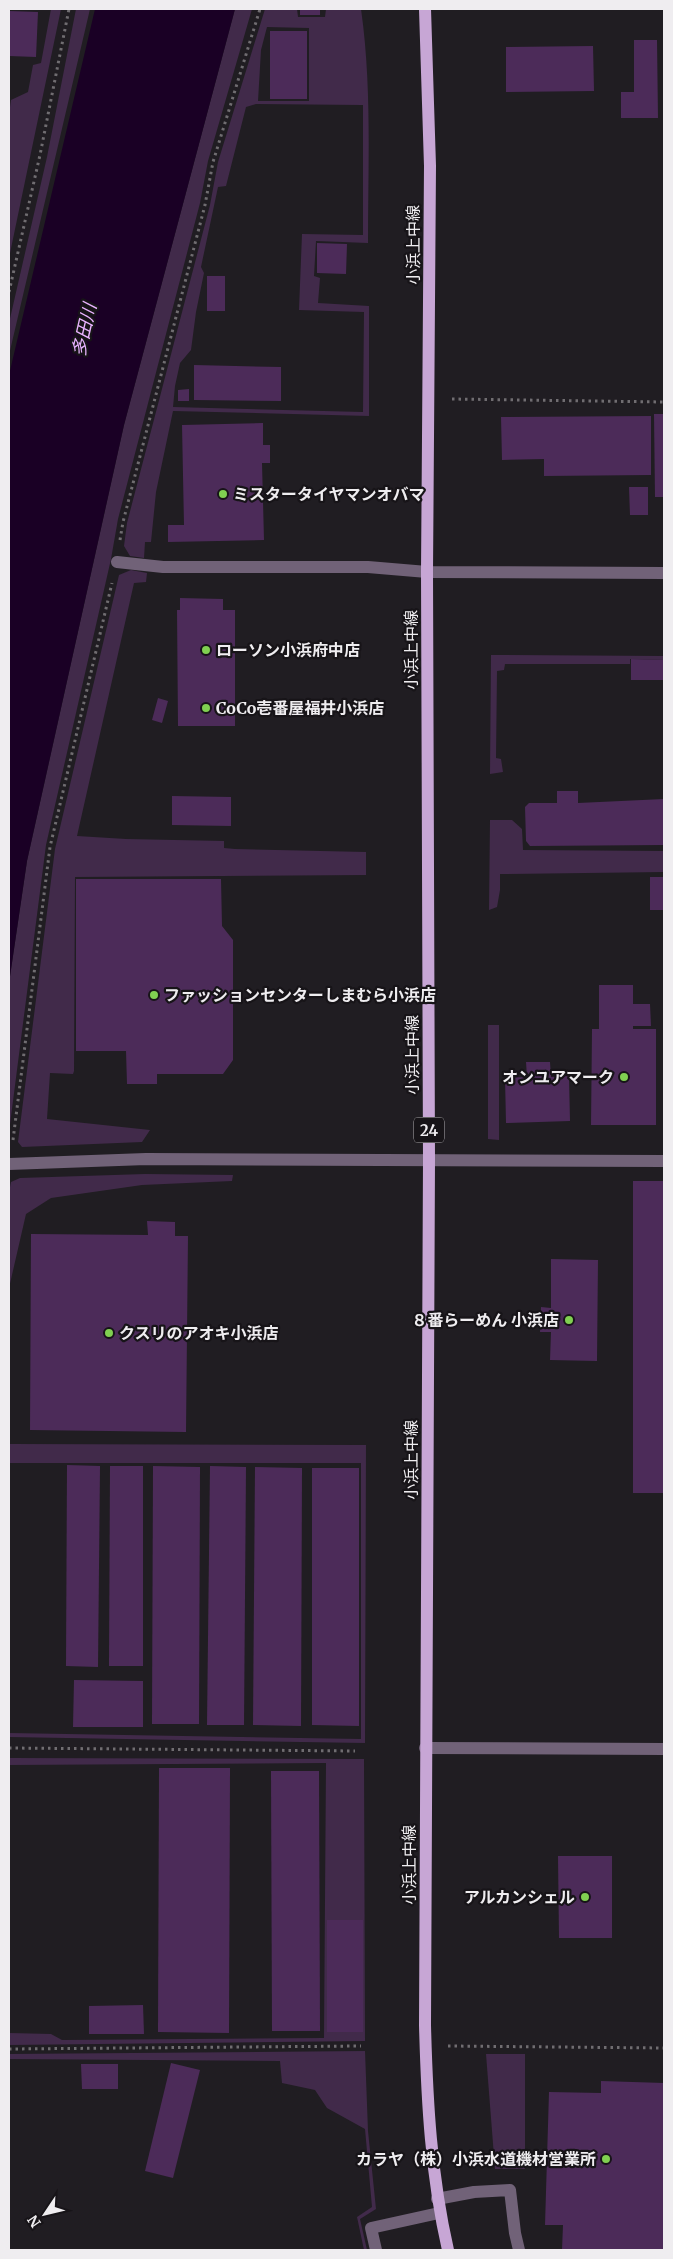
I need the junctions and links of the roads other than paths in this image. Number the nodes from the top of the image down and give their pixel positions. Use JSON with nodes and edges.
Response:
{"nodes":[{"id":1,"x":426,"y":9,"type":"edge"},
{"id":2,"x":117,"y":562,"type":"dead end"},
{"id":3,"x":428,"y":572,"type":"junction"},
{"id":4,"x":664,"y":573,"type":"edge"},
{"id":5,"x":429,"y":1160,"type":"junction"},
{"id":6,"x":664,"y":1161,"type":"edge"},
{"id":7,"x":9,"y":1164,"type":"edge"},
{"id":8,"x":425,"y":1748,"type":"junction"},
{"id":9,"x":664,"y":1749,"type":"edge"},
{"id":10,"x":437,"y":2199,"type":"junction"},
{"id":11,"x":439,"y":2213,"type":"junction"},
{"id":12,"x":376,"y":2250,"type":"edge"},
{"id":13,"x":448,"y":2250,"type":"edge"},
{"id":14,"x":519,"y":2250,"type":"edge"}],
"edges":[{"from":1,"to":3,"type":"main road","name":"小浜上中線","number":"24"},
{"from":2,"to":3,"type":"street"},
{"from":3,"to":4,"type":"street"},
{"from":3,"to":5,"type":"main road","name":"小浜上中線","number":"24"},
{"from":5,"to":6,"type":"street"},
{"from":5,"to":7,"type":"street"},
{"from":5,"to":8,"type":"main road","name":"小浜上中線","number":"24"},
{"from":8,"to":9,"type":"street"},
{"from":8,"to":10,"type":"main road","name":"小浜上中線","number":"24"},
{"from":10,"to":11,"type":"main road","name":"小浜上中線","number":"24"},
{"from":10,"to":14,"type":"street"},
{"from":11,"to":12,"type":"street"},
{"from":11,"to":13,"type":"main road","name":"小浜上中線","number":"24"}]}
